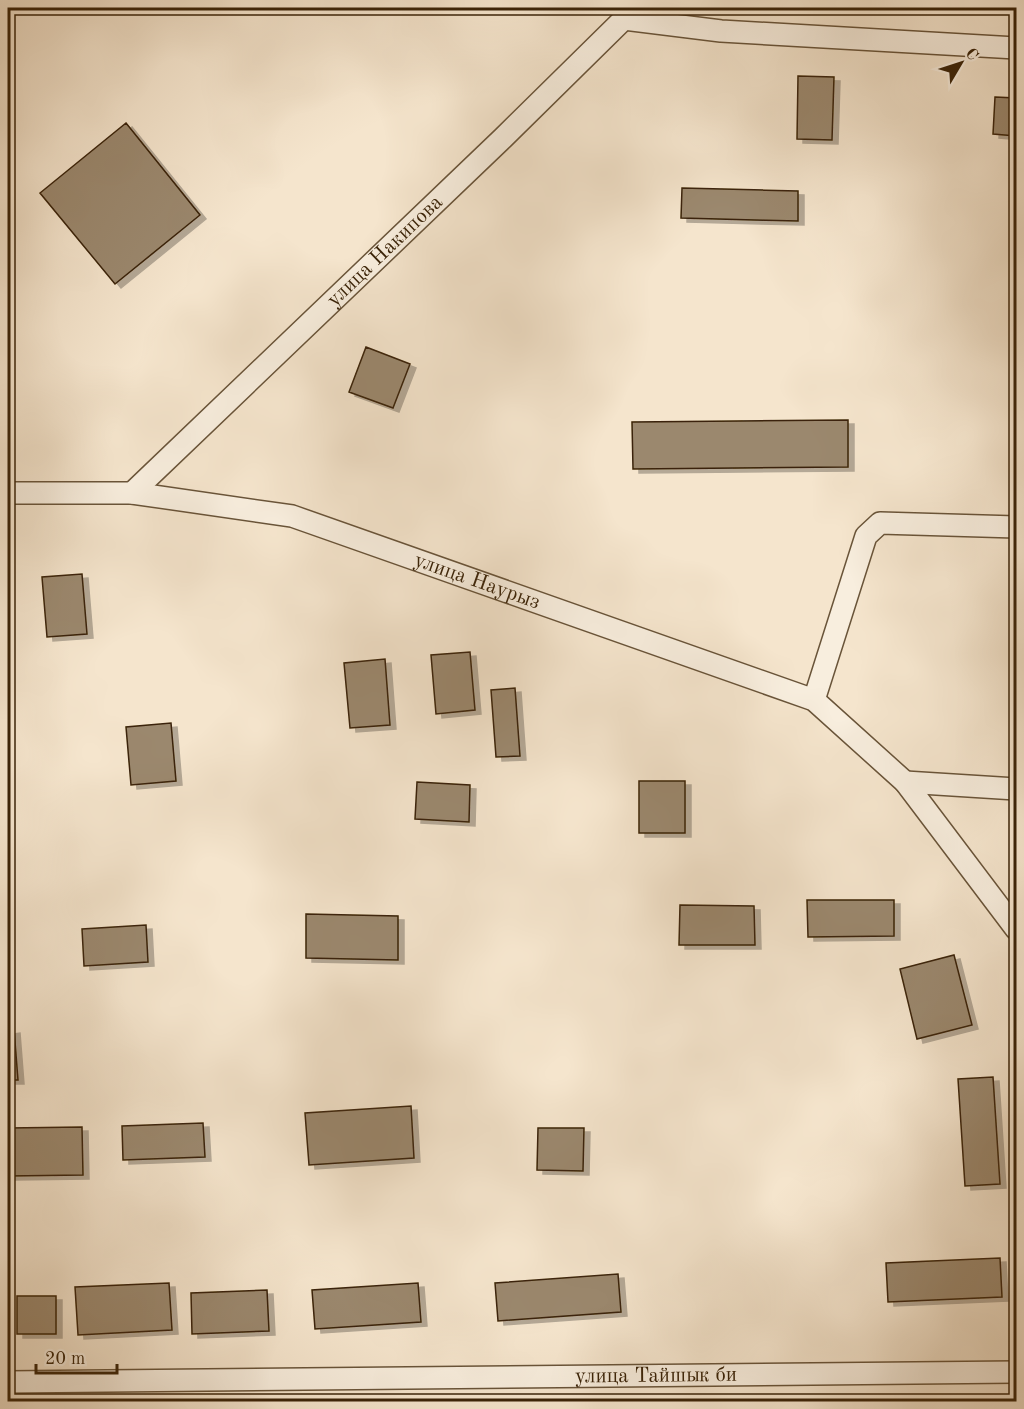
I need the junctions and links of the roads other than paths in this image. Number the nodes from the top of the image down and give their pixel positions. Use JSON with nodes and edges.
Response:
{"nodes":[{"id":1,"x":629,"y":13,"type":"edge"},
{"id":2,"x":1017,"y":48,"type":"edge"},
{"id":3,"x":8,"y":493,"type":"edge"},
{"id":4,"x":132,"y":493,"type":"junction"},
{"id":5,"x":1017,"y":527,"type":"edge"},
{"id":6,"x":814,"y":700,"type":"junction"},
{"id":7,"x":905,"y":782,"type":"junction"},
{"id":8,"x":1017,"y":789,"type":"edge"},
{"id":9,"x":1017,"y":929,"type":"edge"},
{"id":10,"x":1017,"y":1372,"type":"edge"},
{"id":11,"x":8,"y":1382,"type":"edge"}],
"edges":[{"from":1,"to":2,"type":"street"},
{"from":1,"to":4,"type":"street","name":"улица Накипова"},
{"from":3,"to":4,"type":"street","name":"улица Наурыз"},
{"from":4,"to":6,"type":"street","name":"улица Наурыз"},
{"from":5,"to":6,"type":"street"},
{"from":6,"to":7,"type":"street","name":"улица Наурыз"},
{"from":7,"to":8,"type":"street"},
{"from":7,"to":9,"type":"street","name":"улица Наурыз"},
{"from":10,"to":11,"type":"street","name":"улица Тайшык би"}]}
